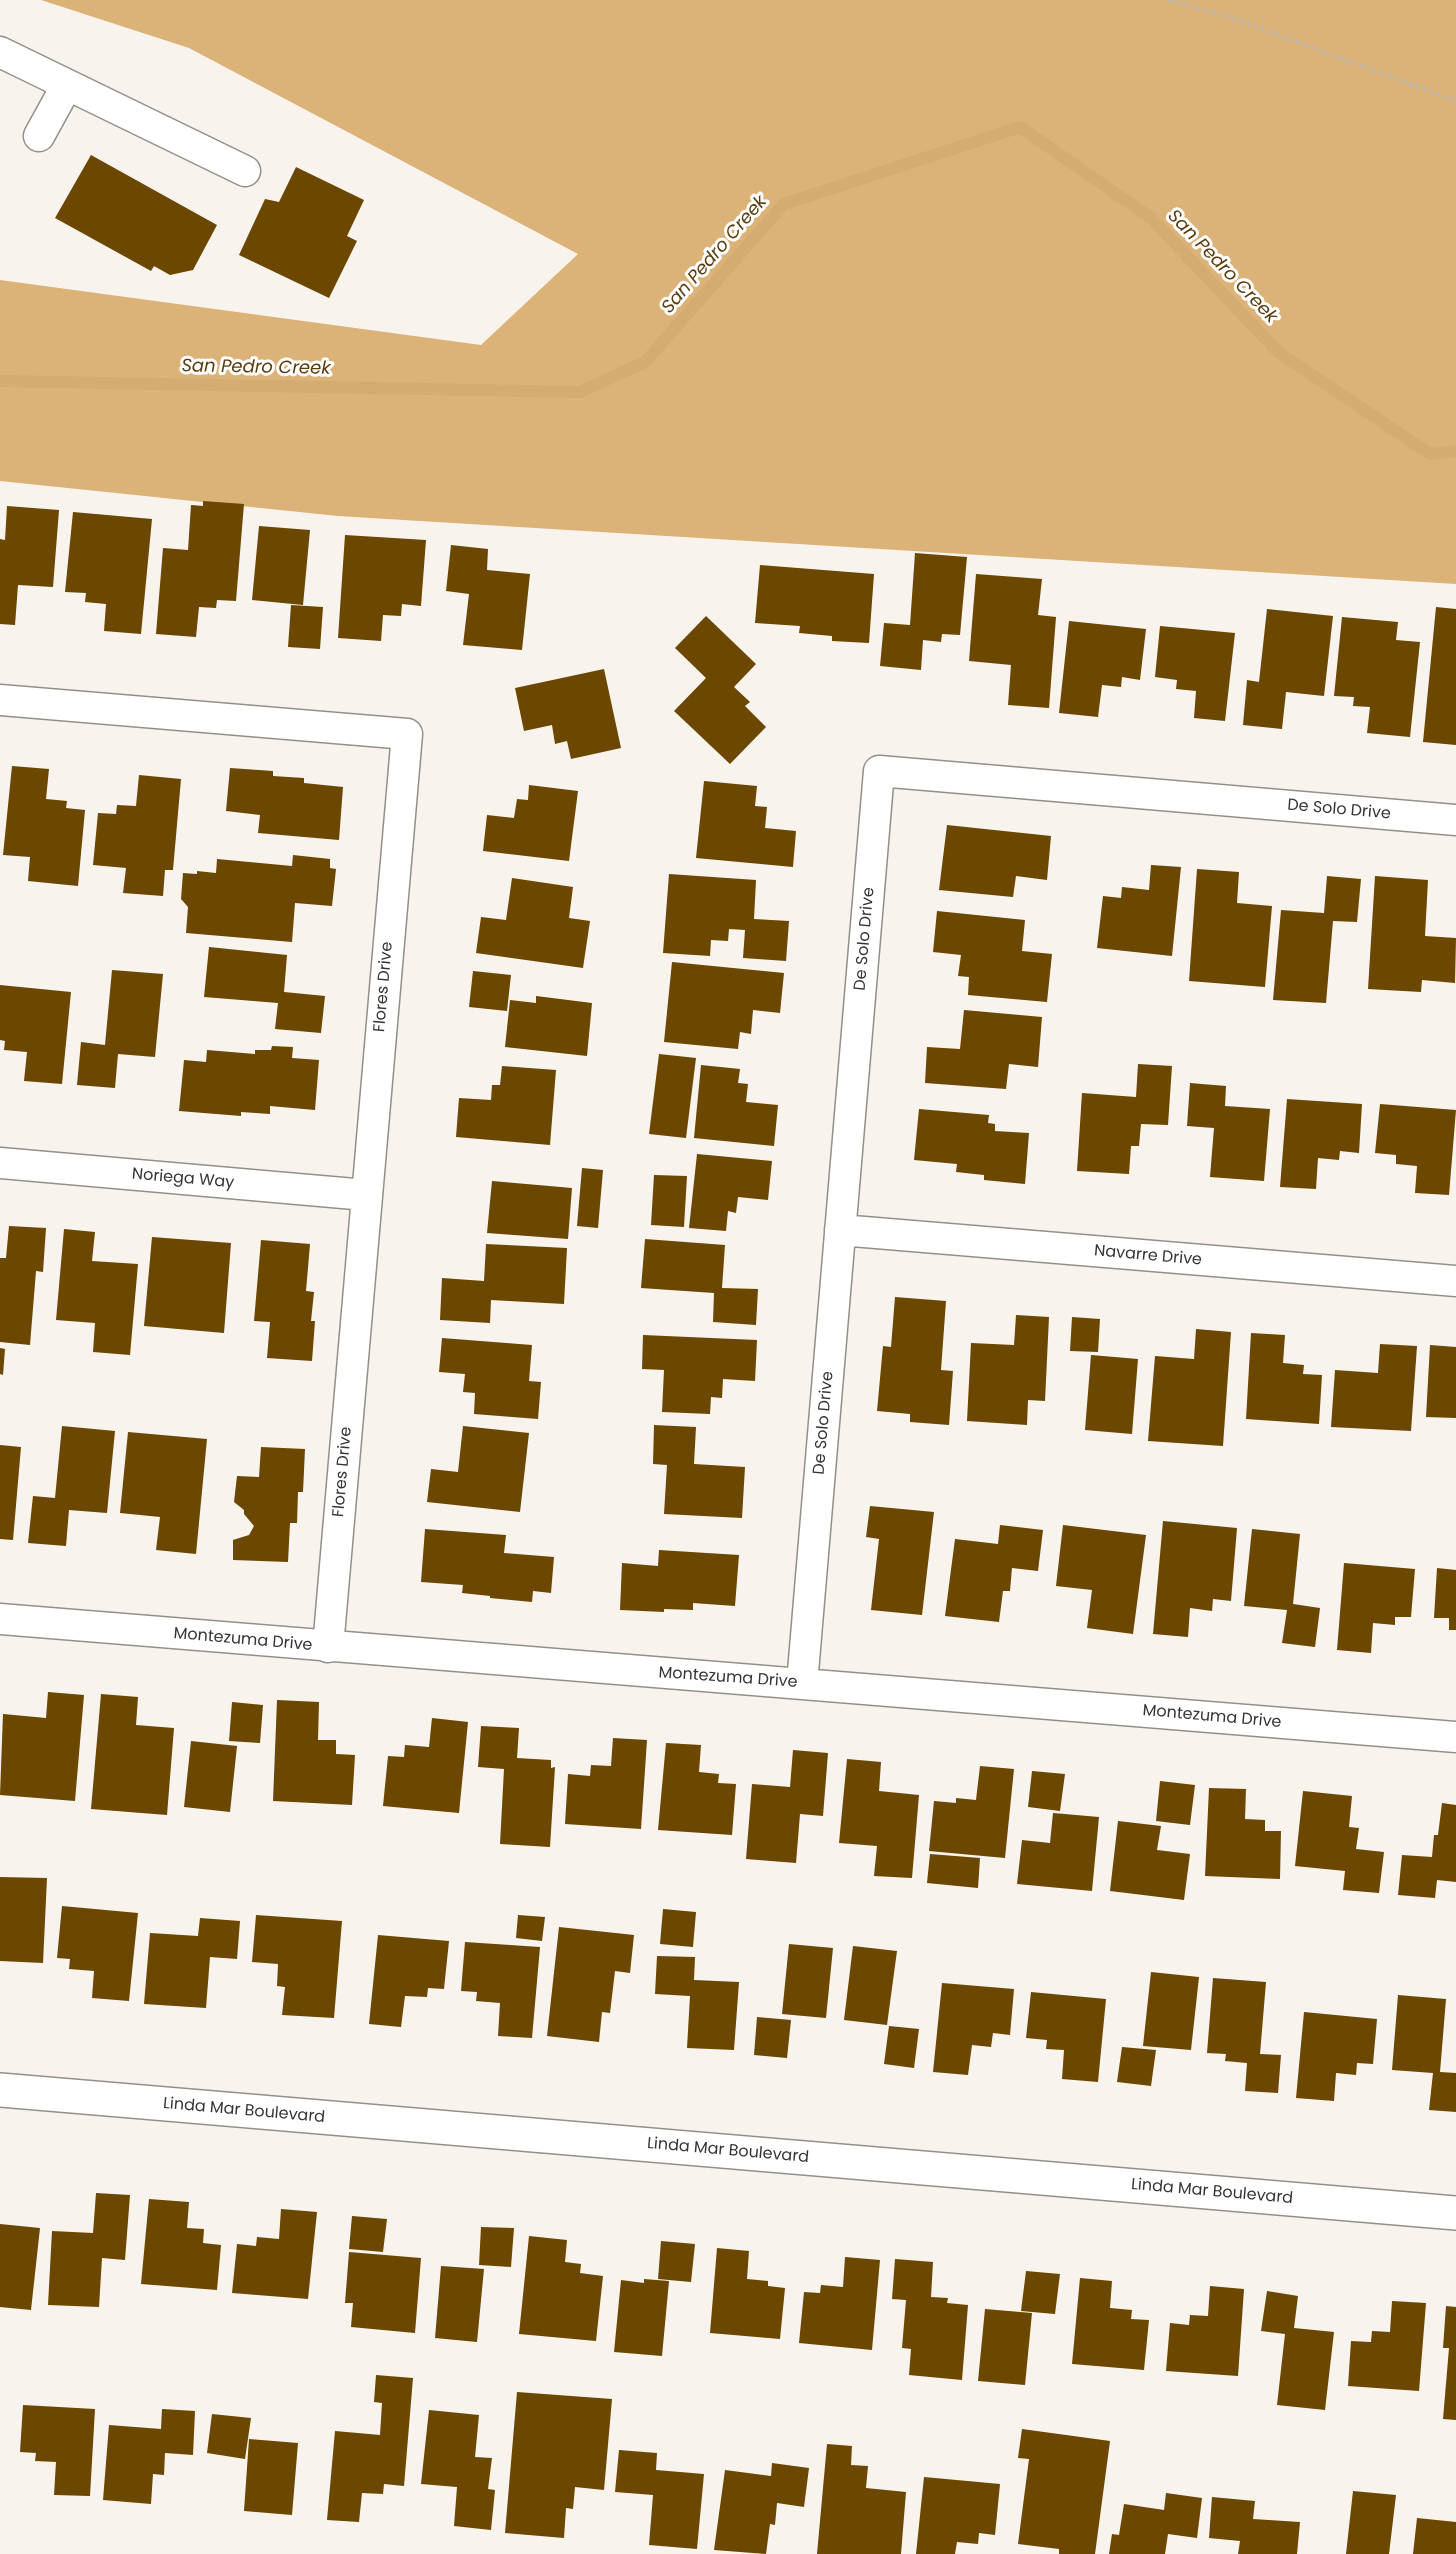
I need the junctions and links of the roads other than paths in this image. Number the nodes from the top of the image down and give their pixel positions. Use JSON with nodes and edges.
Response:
{"nodes":[{"id":1,"x":0,"y":52,"type":"edge"},
{"id":2,"x":67,"y":85,"type":"junction"},
{"id":3,"x":39,"y":136,"type":"dead end"},
{"id":4,"x":245,"y":171,"type":"dead end"},
{"id":5,"x":0,"y":700,"type":"edge"},
{"id":6,"x":1456,"y":820,"type":"edge"},
{"id":7,"x":0,"y":1163,"type":"edge"},
{"id":8,"x":366,"y":1195,"type":"junction"},
{"id":9,"x":840,"y":1230,"type":"junction"},
{"id":10,"x":1456,"y":1281,"type":"edge"},
{"id":11,"x":0,"y":1619,"type":"edge"},
{"id":12,"x":328,"y":1647,"type":"junction"},
{"id":13,"x":802,"y":1684,"type":"junction"},
{"id":14,"x":1456,"y":1737,"type":"edge"},
{"id":15,"x":0,"y":2090,"type":"edge"},
{"id":16,"x":1456,"y":2213,"type":"edge"}],
"edges":[{"from":1,"to":2,"type":"street"},
{"from":2,"to":3,"type":"street"},
{"from":2,"to":4,"type":"street"},
{"from":5,"to":8,"type":"street","name":"Flores Drive"},
{"from":6,"to":9,"type":"street","name":"De Solo Drive"},
{"from":7,"to":8,"type":"street","name":"Noriega Way"},
{"from":8,"to":12,"type":"street","name":"Flores Drive"},
{"from":9,"to":10,"type":"street","name":"Navarre Drive"},
{"from":9,"to":13,"type":"street","name":"De Solo Drive"},
{"from":11,"to":12,"type":"street","name":"Montezuma Drive"},
{"from":12,"to":13,"type":"street","name":"Montezuma Drive"},
{"from":13,"to":14,"type":"street","name":"Montezuma Drive"},
{"from":15,"to":16,"type":"street","name":"Linda Mar Boulevard"}]}
